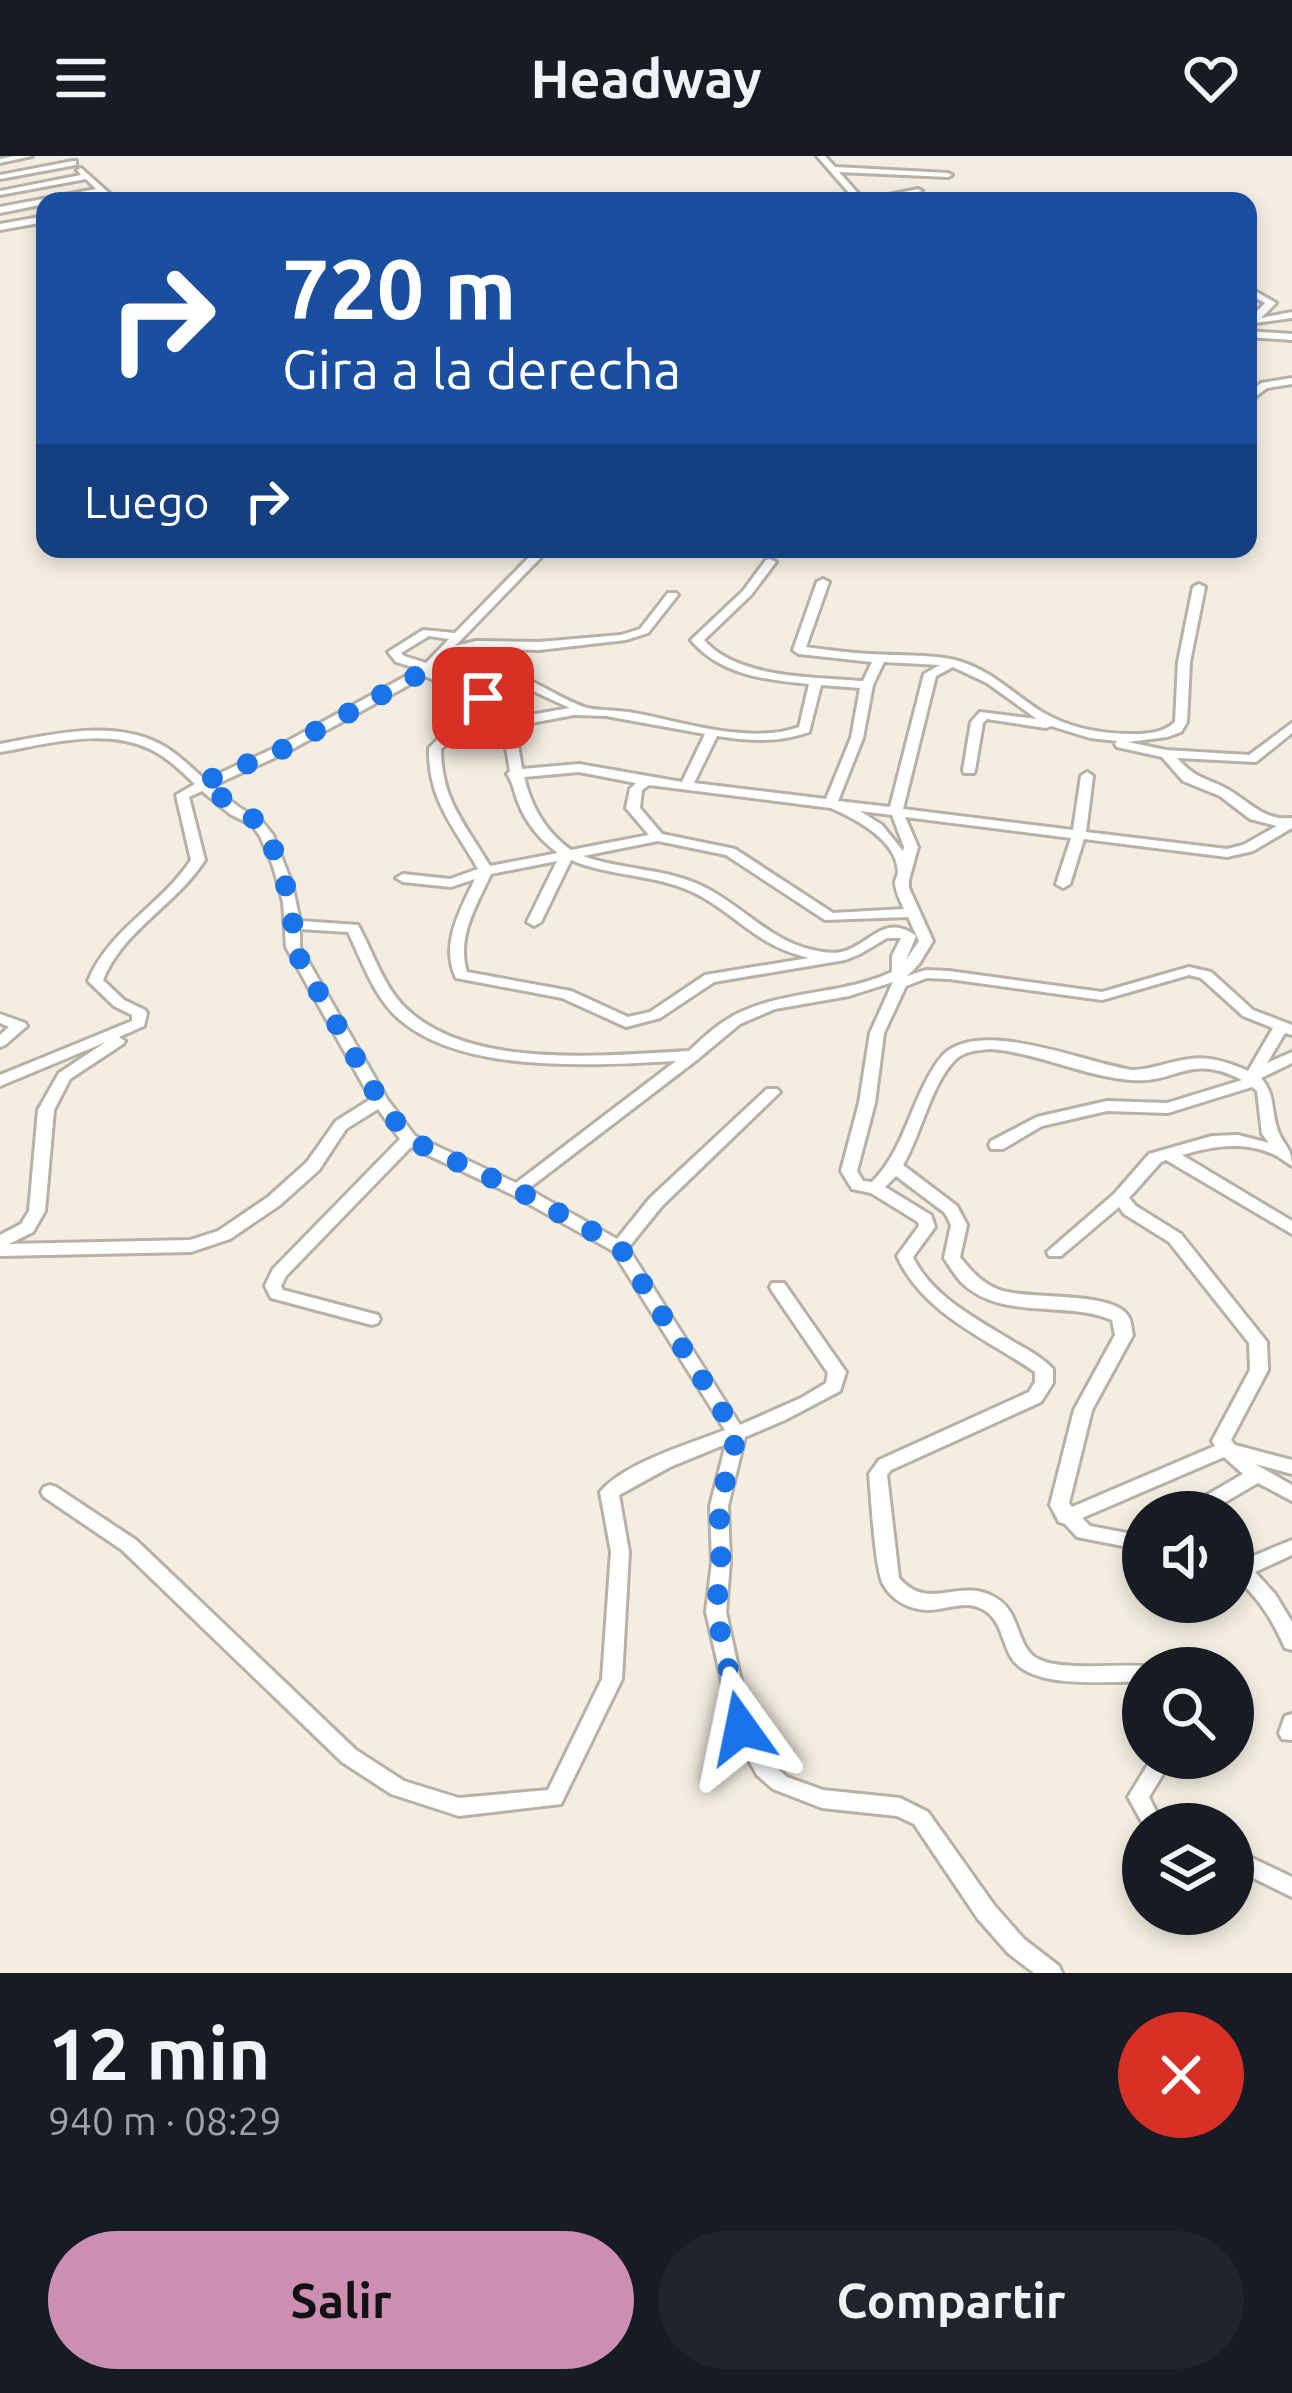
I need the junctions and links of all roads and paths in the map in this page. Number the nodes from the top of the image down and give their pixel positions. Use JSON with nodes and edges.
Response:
{"nodes":[{"id":1,"x":28,"y":156,"type":"edge"},
{"id":2,"x":821,"y":156,"type":"edge"},
{"id":3,"x":15,"y":157,"type":"edge"},
{"id":4,"x":69,"y":159,"type":"edge"},
{"id":5,"x":0,"y":161,"type":"edge"},
{"id":6,"x":834,"y":169,"type":"junction"},
{"id":7,"x":948,"y":175,"type":"dead end"},
{"id":8,"x":88,"y":176,"type":"junction"},
{"id":9,"x":0,"y":177,"type":"edge"},
{"id":10,"x":103,"y":190,"type":"joint"},
{"id":11,"x":918,"y":190,"type":"dead end"},
{"id":12,"x":93,"y":192,"type":"edge"},
{"id":13,"x":856,"y":192,"type":"edge"},
{"id":14,"x":908,"y":192,"type":"edge"},
{"id":15,"x":0,"y":193,"type":"edge"},
{"id":16,"x":36,"y":203,"type":"edge"},
{"id":17,"x":0,"y":210,"type":"edge"},
{"id":18,"x":36,"y":221,"type":"edge"},
{"id":19,"x":0,"y":227,"type":"edge"},
{"id":20,"x":1257,"y":295,"type":"edge"},
{"id":21,"x":1292,"y":315,"type":"edge"},
{"id":22,"x":1257,"y":318,"type":"edge"},
{"id":23,"x":1257,"y":324,"type":"edge"},
{"id":24,"x":1257,"y":328,"type":"edge"},
{"id":25,"x":1292,"y":337,"type":"edge"},
{"id":26,"x":1292,"y":381,"type":"edge"},
{"id":27,"x":1257,"y":392,"type":"edge"},
{"id":28,"x":534,"y":558,"type":"edge"},
{"id":29,"x":770,"y":562,"type":"dead end"},
{"id":30,"x":823,"y":581,"type":"dead end"},
{"id":31,"x":1199,"y":587,"type":"dead end"},
{"id":32,"x":672,"y":596,"type":"dead end"},
{"id":33,"x":455,"y":637,"type":"junction"},
{"id":34,"x":440,"y":653,"type":"junction"},
{"id":35,"x":879,"y":659,"type":"junction"},
{"id":36,"x":955,"y":664,"type":"junction"},
{"id":37,"x":427,"y":669,"type":"junction"},
{"id":38,"x":511,"y":676,"type":"dead end"},
{"id":39,"x":817,"y":679,"type":"junction"},
{"id":40,"x":867,"y":685,"type":"junction"},
{"id":41,"x":500,"y":708,"type":"junction"},
{"id":42,"x":586,"y":711,"type":"junction"},
{"id":43,"x":509,"y":723,"type":"junction"},
{"id":44,"x":1292,"y":727,"type":"edge"},
{"id":45,"x":1065,"y":728,"type":"junction"},
{"id":46,"x":713,"y":731,"type":"junction"},
{"id":47,"x":0,"y":748,"type":"edge"},
{"id":48,"x":1166,"y":754,"type":"junction"},
{"id":49,"x":969,"y":770,"type":"dead end"},
{"id":50,"x":513,"y":774,"type":"junction"},
{"id":51,"x":1087,"y":776,"type":"dead end"},
{"id":52,"x":646,"y":781,"type":"junction"},
{"id":53,"x":201,"y":783,"type":"junction"},
{"id":54,"x":687,"y":785,"type":"junction"},
{"id":55,"x":831,"y":803,"type":"junction"},
{"id":56,"x":896,"y":810,"type":"junction"},
{"id":57,"x":1289,"y":823,"type":"edge"},
{"id":58,"x":1079,"y":833,"type":"junction"},
{"id":59,"x":658,"y":837,"type":"junction"},
{"id":60,"x":567,"y":854,"type":"junction"},
{"id":61,"x":486,"y":871,"type":"junction"},
{"id":62,"x":905,"y":871,"type":"junction"},
{"id":63,"x":404,"y":878,"type":"dead end"},
{"id":64,"x":1063,"y":884,"type":"dead end"},
{"id":65,"x":915,"y":912,"type":"junction"},
{"id":66,"x":534,"y":922,"type":"dead end"},
{"id":67,"x":297,"y":925,"type":"junction"},
{"id":68,"x":837,"y":957,"type":"junction"},
{"id":69,"x":900,"y":978,"type":"junction"},
{"id":70,"x":0,"y":1018,"type":"edge"},
{"id":71,"x":134,"y":1028,"type":"junction"},
{"id":72,"x":1287,"y":1028,"type":"edge"},
{"id":73,"x":0,"y":1042,"type":"edge"},
{"id":74,"x":693,"y":1056,"type":"junction"},
{"id":75,"x":1292,"y":1057,"type":"edge"},
{"id":76,"x":1253,"y":1078,"type":"junction"},
{"id":77,"x":0,"y":1081,"type":"edge"},
{"id":78,"x":772,"y":1092,"type":"dead end"},
{"id":79,"x":380,"y":1101,"type":"junction"},
{"id":80,"x":410,"y":1140,"type":"junction"},
{"id":81,"x":997,"y":1145,"type":"dead end"},
{"id":82,"x":1168,"y":1154,"type":"junction"},
{"id":83,"x":1288,"y":1157,"type":"edge"},
{"id":84,"x":896,"y":1168,"type":"junction"},
{"id":85,"x":875,"y":1188,"type":"junction"},
{"id":86,"x":517,"y":1190,"type":"junction"},
{"id":87,"x":1120,"y":1198,"type":"junction"},
{"id":88,"x":1292,"y":1228,"type":"edge"},
{"id":89,"x":0,"y":1246,"type":"edge"},
{"id":90,"x":619,"y":1246,"type":"junction"},
{"id":91,"x":1054,"y":1252,"type":"dead end"},
{"id":92,"x":778,"y":1286,"type":"dead end"},
{"id":93,"x":372,"y":1319,"type":"dead end"},
{"id":94,"x":737,"y":1435,"type":"junction"},
{"id":95,"x":1224,"y":1450,"type":"junction"},
{"id":96,"x":1292,"y":1467,"type":"edge"},
{"id":97,"x":1258,"y":1474,"type":"junction"},
{"id":98,"x":1229,"y":1491,"type":"edge"},
{"id":99,"x":50,"y":1492,"type":"dead end"},
{"id":100,"x":1292,"y":1494,"type":"edge"},
{"id":101,"x":1066,"y":1517,"type":"junction"},
{"id":102,"x":1122,"y":1539,"type":"edge"},
{"id":103,"x":1292,"y":1547,"type":"edge"},
{"id":104,"x":1254,"y":1562,"type":"edge"},
{"id":105,"x":1254,"y":1586,"type":"edge"},
{"id":106,"x":1288,"y":1619,"type":"edge"},
{"id":107,"x":1292,"y":1642,"type":"edge"},
{"id":108,"x":1122,"y":1673,"type":"edge"},
{"id":109,"x":1254,"y":1868,"type":"edge"},
{"id":110,"x":1292,"y":1887,"type":"edge"},
{"id":111,"x":1051,"y":1973,"type":"edge"}],
"edges":[{"from":1,"to":3,"type":"street"},
{"from":2,"to":6,"type":"street"},
{"from":3,"to":5,"type":"street"},
{"from":4,"to":8,"type":"street"},
{"from":4,"to":9,"type":"street"},
{"from":6,"to":7,"type":"street"},
{"from":6,"to":13,"type":"street"},
{"from":8,"to":10,"type":"street"},
{"from":8,"to":15,"type":"street"},
{"from":10,"to":12,"type":"street"},
{"from":11,"to":14,"type":"street"},
{"from":16,"to":17,"type":"street"},
{"from":18,"to":19,"type":"street"},
{"from":20,"to":22,"type":"street"},
{"from":21,"to":23,"type":"street"},
{"from":24,"to":25,"type":"street"},
{"from":26,"to":27,"type":"street"},
{"from":28,"to":33,"type":"street"},
{"from":29,"to":39,"type":"street"},
{"from":30,"to":35,"type":"street"},
{"from":31,"to":45,"type":"street"},
{"from":32,"to":34,"type":"street"},
{"from":33,"to":34,"type":"street"},
{"from":33,"to":37,"type":"street"},
{"from":34,"to":37,"type":"street"},
{"from":35,"to":36,"type":"street"},
{"from":35,"to":40,"type":"street"},
{"from":36,"to":45,"type":"street"},
{"from":36,"to":56,"type":"street"},
{"from":37,"to":41,"type":"street"},
{"from":37,"to":53,"type":"street"},
{"from":38,"to":42,"type":"street"},
{"from":39,"to":40,"type":"street"},
{"from":39,"to":46,"type":"street"},
{"from":40,"to":55,"type":"street"},
{"from":41,"to":43,"type":"street"},
{"from":41,"to":61,"type":"street"},
{"from":42,"to":43,"type":"street"},
{"from":42,"to":46,"type":"street"},
{"from":43,"to":50,"type":"street"},
{"from":44,"to":48,"type":"street"},
{"from":45,"to":48,"type":"street"},
{"from":45,"to":49,"type":"street"},
{"from":46,"to":54,"type":"street"},
{"from":47,"to":53,"type":"street"},
{"from":48,"to":57,"type":"street"},
{"from":50,"to":52,"type":"street"},
{"from":50,"to":60,"type":"street"},
{"from":51,"to":58,"type":"street"},
{"from":52,"to":54,"type":"street"},
{"from":52,"to":59,"type":"street"},
{"from":53,"to":67,"type":"street"},
{"from":53,"to":71,"type":"street"},
{"from":54,"to":55,"type":"street"},
{"from":55,"to":56,"type":"street"},
{"from":55,"to":62,"type":"street"},
{"from":56,"to":58,"type":"street"},
{"from":56,"to":62,"type":"street"},
{"from":57,"to":58,"type":"street"},
{"from":58,"to":64,"type":"street"},
{"from":59,"to":60,"type":"street"},
{"from":59,"to":65,"type":"street"},
{"from":60,"to":61,"type":"street"},
{"from":60,"to":66,"type":"street"},
{"from":60,"to":68,"type":"street"},
{"from":61,"to":63,"type":"street"},
{"from":61,"to":68,"type":"street"},
{"from":62,"to":65,"type":"street"},
{"from":65,"to":69,"type":"street"},
{"from":67,"to":74,"type":"street"},
{"from":67,"to":79,"type":"street"},
{"from":68,"to":69,"type":"street"},
{"from":69,"to":72,"type":"street"},
{"from":69,"to":74,"type":"street"},
{"from":69,"to":85,"type":"street"},
{"from":70,"to":73,"type":"street"},
{"from":71,"to":77,"type":"street"},
{"from":71,"to":89,"type":"street"},
{"from":72,"to":76,"type":"street"},
{"from":74,"to":86,"type":"street"},
{"from":75,"to":76,"type":"street"},
{"from":76,"to":81,"type":"street"},
{"from":76,"to":83,"type":"street"},
{"from":76,"to":84,"type":"street"},
{"from":78,"to":90,"type":"street"},
{"from":79,"to":80,"type":"street"},
{"from":79,"to":89,"type":"street"},
{"from":80,"to":86,"type":"street"},
{"from":80,"to":93,"type":"street"},
{"from":82,"to":83,"type":"street"},
{"from":82,"to":87,"type":"street"},
{"from":82,"to":88,"type":"street"},
{"from":84,"to":85,"type":"street"},
{"from":84,"to":101,"type":"street"},
{"from":85,"to":108,"type":"street"},
{"from":86,"to":90,"type":"street"},
{"from":87,"to":91,"type":"street"},
{"from":87,"to":95,"type":"street"},
{"from":90,"to":94,"type":"street"},
{"from":92,"to":94,"type":"street"},
{"from":94,"to":99,"type":"street"},
{"from":94,"to":111,"type":"street"},
{"from":95,"to":96,"type":"street"},
{"from":95,"to":97,"type":"street"},
{"from":95,"to":101,"type":"street"},
{"from":97,"to":98,"type":"street"},
{"from":97,"to":100,"type":"street"},
{"from":101,"to":102,"type":"street"},
{"from":103,"to":104,"type":"street"},
{"from":105,"to":106,"type":"street"},
{"from":106,"to":107,"type":"street"},
{"from":109,"to":110,"type":"street"}]}
